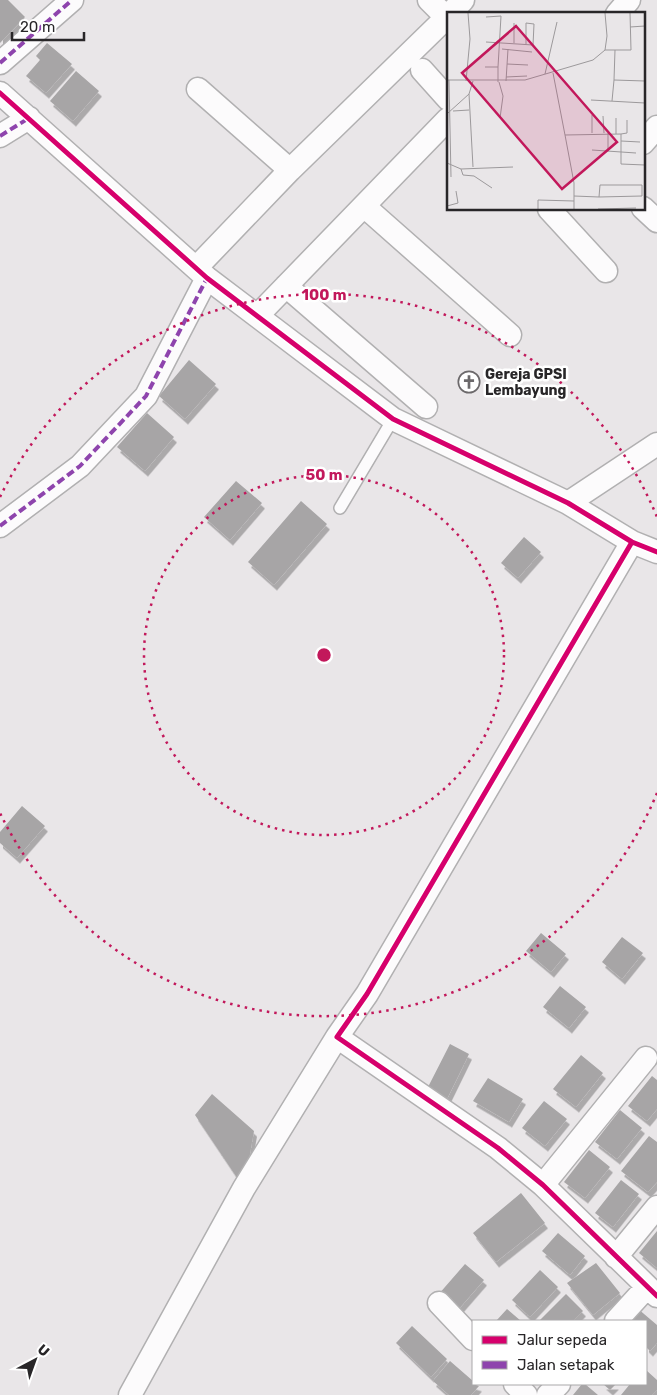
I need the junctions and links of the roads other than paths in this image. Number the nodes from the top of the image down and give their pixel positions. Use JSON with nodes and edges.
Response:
{"nodes":[{"id":1,"x":72,"y":0,"type":"edge"},
{"id":2,"x":429,"y":0,"type":"edge"},
{"id":3,"x":462,"y":0,"type":"edge"},
{"id":4,"x":629,"y":0,"type":"edge"},
{"id":5,"x":452,"y":12,"type":"edge"},
{"id":6,"x":619,"y":12,"type":"edge"},
{"id":7,"x":447,"y":16,"type":"edge"},
{"id":8,"x":447,"y":18,"type":"edge"},
{"id":9,"x":0,"y":63,"type":"edge"},
{"id":10,"x":422,"y":70,"type":"dead end"},
{"id":11,"x":198,"y":89,"type":"dead end"},
{"id":12,"x":0,"y":93,"type":"edge"},
{"id":13,"x":447,"y":98,"type":"edge"},
{"id":14,"x":30,"y":118,"type":"junction"},
{"id":15,"x":447,"y":120,"type":"edge"},
{"id":16,"x":657,"y":127,"type":"edge"},
{"id":17,"x":0,"y":136,"type":"edge"},
{"id":18,"x":644,"y":142,"type":"edge"},
{"id":19,"x":290,"y":170,"type":"junction"},
{"id":20,"x":364,"y":206,"type":"junction"},
{"id":21,"x":644,"y":209,"type":"edge"},
{"id":22,"x":550,"y":210,"type":"edge"},
{"id":23,"x":657,"y":221,"type":"edge"},
{"id":24,"x":606,"y":271,"type":"dead end"},
{"id":25,"x":201,"y":274,"type":"junction"},
{"id":26,"x":286,"y":286,"type":"junction"},
{"id":27,"x":257,"y":316,"type":"junction"},
{"id":28,"x":510,"y":335,"type":"dead end"},
{"id":29,"x":426,"y":407,"type":"dead end"},
{"id":30,"x":393,"y":419,"type":"junction"},
{"id":31,"x":657,"y":444,"type":"edge"},
{"id":32,"x":568,"y":503,"type":"junction"},
{"id":33,"x":340,"y":508,"type":"dead end"},
{"id":34,"x":0,"y":526,"type":"edge"},
{"id":35,"x":632,"y":542,"type":"junction"},
{"id":36,"x":657,"y":552,"type":"edge"},
{"id":37,"x":337,"y":1037,"type":"junction"},
{"id":38,"x":646,"y":1058,"type":"dead end"},
{"id":39,"x":542,"y":1185,"type":"junction"},
{"id":40,"x":657,"y":1207,"type":"edge"},
{"id":41,"x":616,"y":1257,"type":"junction"},
{"id":42,"x":652,"y":1292,"type":"edge"},
{"id":43,"x":439,"y":1303,"type":"dead end"},
{"id":44,"x":617,"y":1320,"type":"edge"},
{"id":45,"x":472,"y":1338,"type":"edge"},
{"id":46,"x":516,"y":1385,"type":"edge"},
{"id":47,"x":558,"y":1385,"type":"edge"},
{"id":48,"x":130,"y":1395,"type":"edge"},
{"id":49,"x":526,"y":1395,"type":"edge"},
{"id":50,"x":548,"y":1395,"type":"edge"}],
"edges":[{"from":1,"to":9,"type":"street"},
{"from":2,"to":7,"type":"street"},
{"from":3,"to":5,"type":"street"},
{"from":4,"to":6,"type":"street"},
{"from":8,"to":19,"type":"street"},
{"from":10,"to":13,"type":"street"},
{"from":11,"to":19,"type":"street"},
{"from":12,"to":14,"type":"street"},
{"from":14,"to":17,"type":"street"},
{"from":14,"to":25,"type":"street"},
{"from":15,"to":20,"type":"street"},
{"from":16,"to":18,"type":"street"},
{"from":19,"to":25,"type":"street"},
{"from":20,"to":26,"type":"street"},
{"from":20,"to":28,"type":"street"},
{"from":21,"to":23,"type":"street"},
{"from":22,"to":24,"type":"street"},
{"from":25,"to":27,"type":"street"},
{"from":25,"to":34,"type":"street"},
{"from":26,"to":27,"type":"street"},
{"from":26,"to":29,"type":"street"},
{"from":27,"to":30,"type":"street"},
{"from":30,"to":32,"type":"street"},
{"from":30,"to":33,"type":"lane"},
{"from":31,"to":32,"type":"street"},
{"from":32,"to":35,"type":"street"},
{"from":35,"to":36,"type":"street"},
{"from":35,"to":37,"type":"street"},
{"from":37,"to":39,"type":"street"},
{"from":37,"to":48,"type":"street"},
{"from":38,"to":39,"type":"street"},
{"from":39,"to":41,"type":"street"},
{"from":40,"to":41,"type":"street"},
{"from":41,"to":42,"type":"street"},
{"from":42,"to":44,"type":"street"},
{"from":43,"to":45,"type":"street"},
{"from":46,"to":49,"type":"street"},
{"from":47,"to":50,"type":"street"}]}
